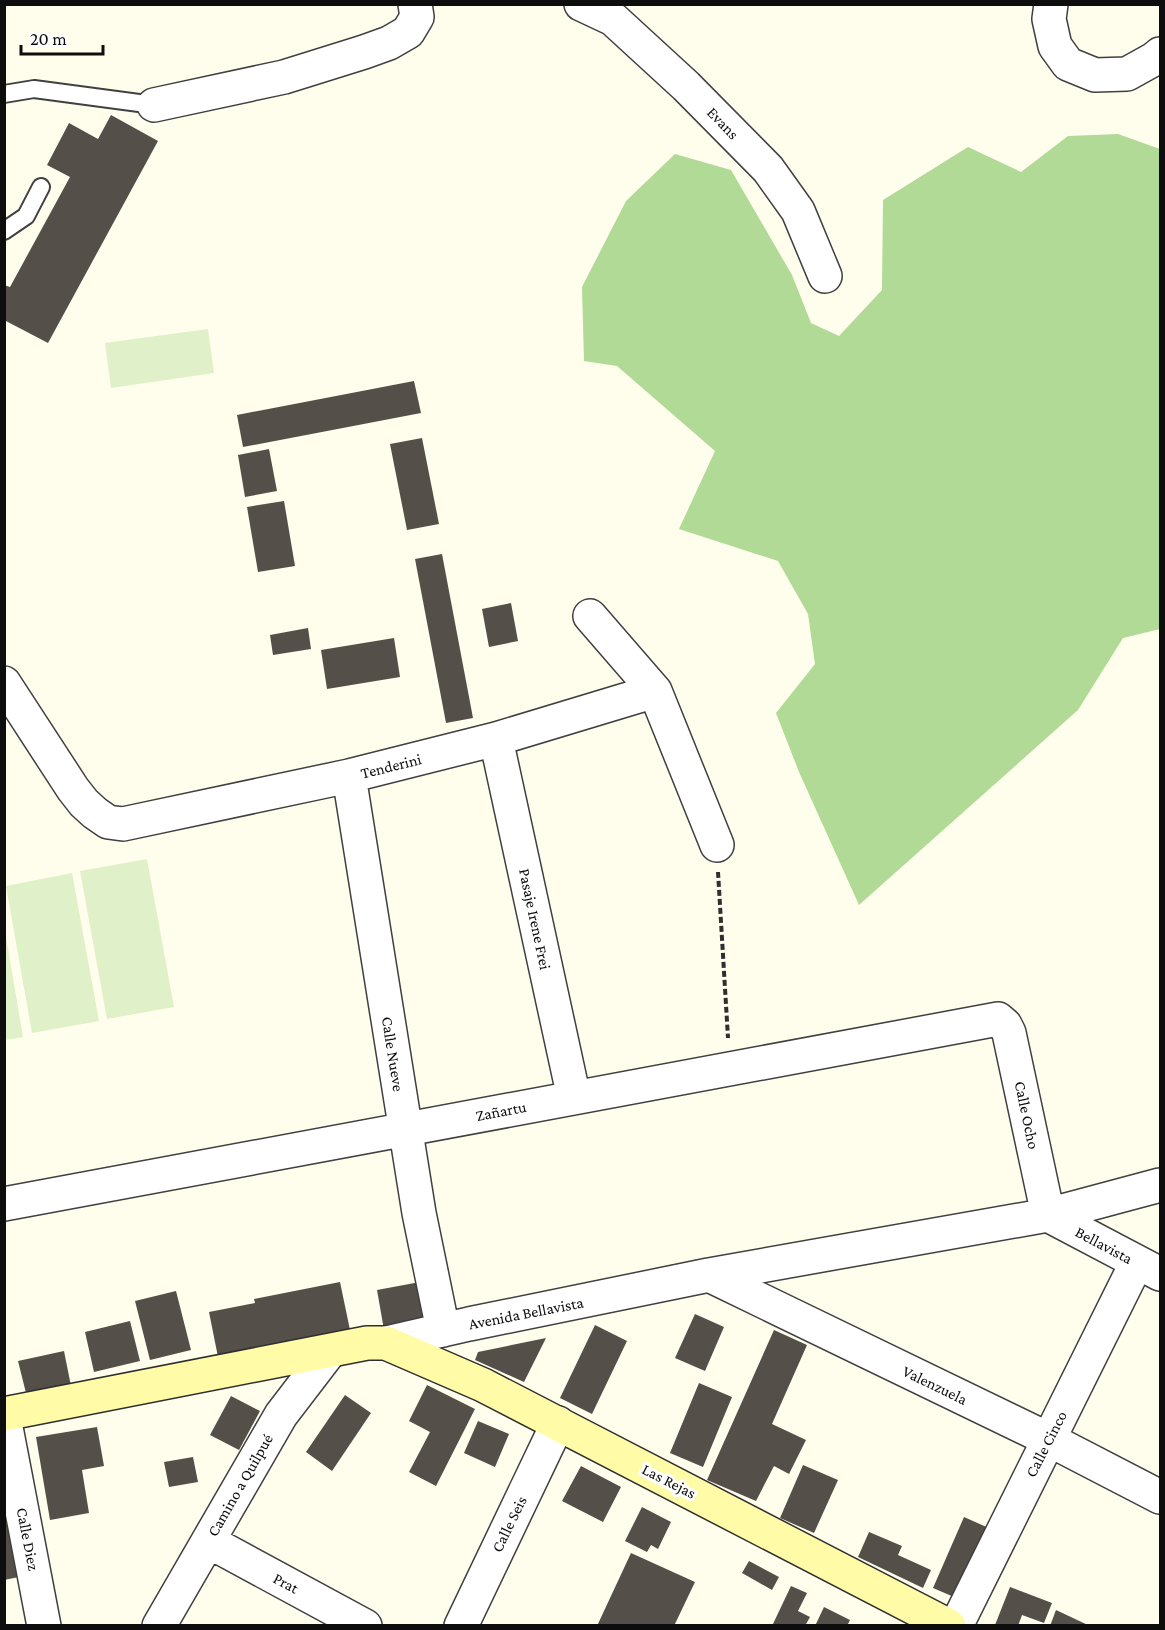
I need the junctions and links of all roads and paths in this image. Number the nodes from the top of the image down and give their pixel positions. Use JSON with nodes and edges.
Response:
{"nodes":[{"id":1,"x":415,"y":4,"type":"edge"},
{"id":2,"x":580,"y":4,"type":"edge"},
{"id":3,"x":1051,"y":4,"type":"edge"},
{"id":4,"x":1161,"y":54,"type":"edge"},
{"id":5,"x":4,"y":94,"type":"edge"},
{"id":6,"x":154,"y":105,"type":"joint"},
{"id":7,"x":41,"y":187,"type":"dead end"},
{"id":8,"x":4,"y":231,"type":"edge"},
{"id":9,"x":825,"y":276,"type":"dead end"},
{"id":10,"x":590,"y":616,"type":"dead end"},
{"id":11,"x":4,"y":683,"type":"edge"},
{"id":12,"x":655,"y":691,"type":"junction"},
{"id":13,"x":496,"y":739,"type":"junction"},
{"id":14,"x":349,"y":777,"type":"junction"},
{"id":15,"x":717,"y":845,"type":"joint"},
{"id":16,"x":998,"y":1019,"type":"joint"},
{"id":17,"x":729,"y":1069,"type":"junction"},
{"id":18,"x":574,"y":1098,"type":"junction"},
{"id":19,"x":406,"y":1129,"type":"junction"},
{"id":20,"x":1161,"y":1185,"type":"edge"},
{"id":21,"x":4,"y":1204,"type":"edge"},
{"id":22,"x":1048,"y":1215,"type":"junction"},
{"id":23,"x":1149,"y":1268,"type":"edge"},
{"id":24,"x":709,"y":1275,"type":"junction"},
{"id":25,"x":443,"y":1330,"type":"junction"},
{"id":26,"x":386,"y":1343,"type":"junction"},
{"id":27,"x":330,"y":1351,"type":"junction"},
{"id":28,"x":4,"y":1416,"type":"edge"},
{"id":29,"x":558,"y":1424,"type":"junction"},
{"id":30,"x":1048,"y":1439,"type":"junction"},
{"id":31,"x":1161,"y":1497,"type":"edge"},
{"id":32,"x":208,"y":1541,"type":"junction"},
{"id":33,"x":44,"y":1626,"type":"edge"},
{"id":34,"x":159,"y":1626,"type":"edge"},
{"id":35,"x":365,"y":1626,"type":"edge"},
{"id":36,"x":461,"y":1626,"type":"edge"},
{"id":37,"x":949,"y":1626,"type":"edge"},
{"id":38,"x":956,"y":1626,"type":"edge"}],
"edges":[{"from":1,"to":6,"type":"street"},
{"from":2,"to":9,"type":"street","name":"Evans"},
{"from":3,"to":4,"type":"street"},
{"from":5,"to":6,"type":"lane"},
{"from":7,"to":8,"type":"lane"},
{"from":10,"to":12,"type":"street"},
{"from":11,"to":14,"type":"street","name":"Tenderini"},
{"from":12,"to":13,"type":"street","name":"Tenderini"},
{"from":12,"to":15,"type":"street"},
{"from":13,"to":14,"type":"street","name":"Tenderini"},
{"from":13,"to":18,"type":"street","name":"Pasaje Irene Frei"},
{"from":14,"to":19,"type":"street","name":"Calle Nueve"},
{"from":15,"to":17,"type":"path"},
{"from":16,"to":17,"type":"street","name":"Zañartu"},
{"from":16,"to":22,"type":"street","name":"Calle Ocho"},
{"from":17,"to":18,"type":"street","name":"Zañartu"},
{"from":18,"to":19,"type":"street","name":"Zañartu"},
{"from":19,"to":21,"type":"street","name":"Zañartu"},
{"from":19,"to":25,"type":"street","name":"Calle Nueve"},
{"from":20,"to":22,"type":"street"},
{"from":22,"to":23,"type":"street","name":"Bellavista"},
{"from":22,"to":24,"type":"street","name":"Avenida Bellavista"},
{"from":23,"to":30,"type":"street","name":"Calle Cinco"},
{"from":24,"to":25,"type":"street","name":"Avenida Bellavista"},
{"from":24,"to":30,"type":"street","name":"Valenzuela"},
{"from":25,"to":26,"type":"street","name":"Avenida Bellavista"},
{"from":26,"to":27,"type":"street","name":"Avenida Bellavista"},
{"from":26,"to":29,"type":"street","name":"Las Rejas"},
{"from":27,"to":28,"type":"street","name":"Avenida Bellavista"},
{"from":27,"to":32,"type":"street","name":"Camino a Quilpué"},
{"from":28,"to":33,"type":"street","name":"Calle Diez"},
{"from":29,"to":36,"type":"street","name":"Calle Seis"},
{"from":29,"to":37,"type":"street","name":"Las Rejas"},
{"from":30,"to":31,"type":"street","name":"Valenzuela"},
{"from":30,"to":38,"type":"street","name":"Calle Cinco"},
{"from":32,"to":34,"type":"street","name":"Camino a Quilpué"},
{"from":32,"to":35,"type":"street","name":"Prat"}]}
